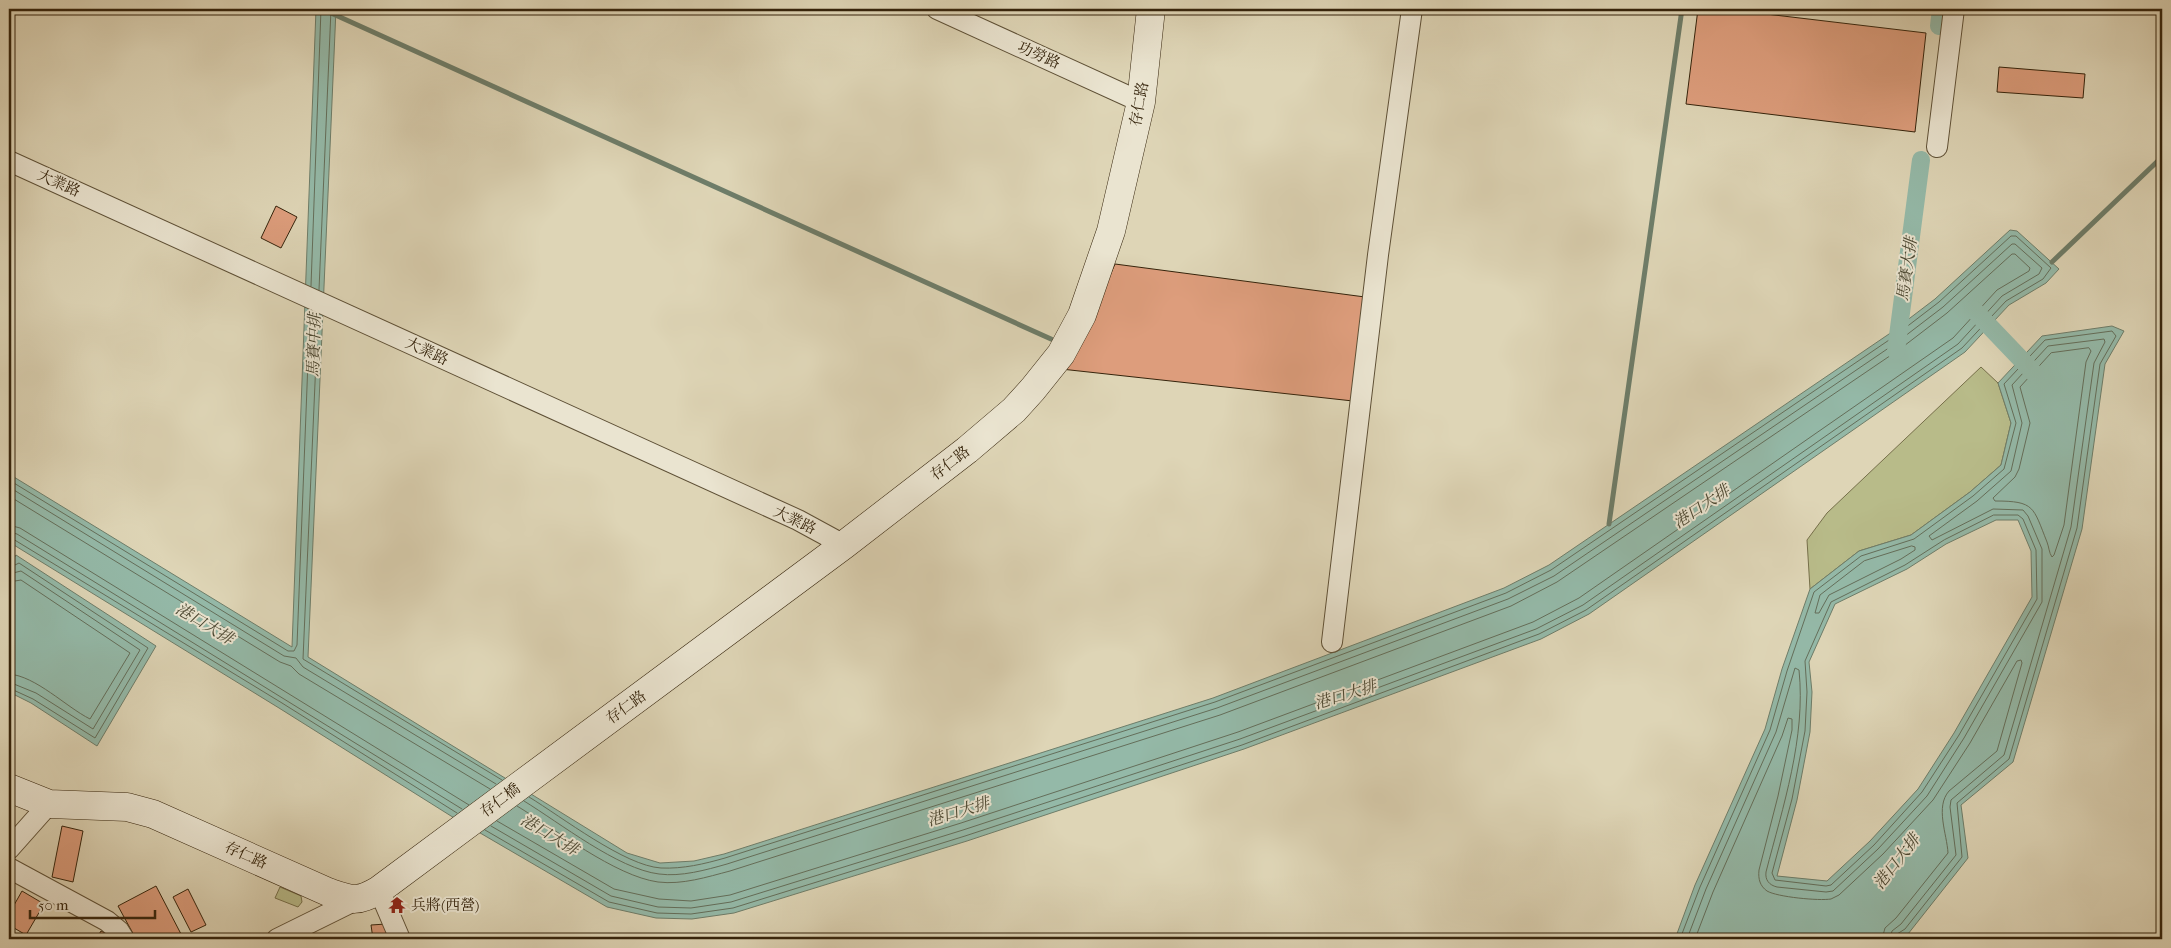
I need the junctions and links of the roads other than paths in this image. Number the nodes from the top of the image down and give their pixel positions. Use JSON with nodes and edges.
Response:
{"nodes":[{"id":1,"x":937,"y":9,"type":"edge"},
{"id":2,"x":1151,"y":9,"type":"edge"},
{"id":3,"x":1412,"y":9,"type":"edge"},
{"id":4,"x":1954,"y":9,"type":"edge"},
{"id":5,"x":1141,"y":102,"type":"junction"},
{"id":6,"x":1937,"y":148,"type":"dead end"},
{"id":7,"x":9,"y":161,"type":"edge"},
{"id":8,"x":844,"y":544,"type":"junction"},
{"id":9,"x":1332,"y":642,"type":"dead end"},
{"id":10,"x":536,"y":772,"type":"joint"},
{"id":11,"x":9,"y":788,"type":"edge"},
{"id":12,"x":49,"y":804,"type":"junction"},
{"id":13,"x":9,"y":849,"type":"edge"},
{"id":14,"x":9,"y":868,"type":"edge"},
{"id":15,"x":379,"y":890,"type":"junction"},
{"id":16,"x":354,"y":901,"type":"junction"},
{"id":17,"x":124,"y":939,"type":"edge"},
{"id":18,"x":277,"y":939,"type":"edge"},
{"id":19,"x":400,"y":939,"type":"edge"}],
"edges":[{"from":1,"to":5,"type":"street","name":"功勞路"},
{"from":2,"to":5,"type":"street","name":"存仁路"},
{"from":3,"to":9,"type":"street"},
{"from":4,"to":6,"type":"street"},
{"from":5,"to":8,"type":"street","name":"存仁路"},
{"from":7,"to":8,"type":"street","name":"大業路"},
{"from":8,"to":10,"type":"street","name":"存仁路"},
{"from":10,"to":15,"type":"street","name":"存仁橋"},
{"from":11,"to":12,"type":"street","name":"存仁路"},
{"from":12,"to":13,"type":"street"},
{"from":12,"to":16,"type":"street","name":"存仁路"},
{"from":14,"to":17,"type":"street"},
{"from":15,"to":16,"type":"street"},
{"from":15,"to":19,"type":"street"},
{"from":16,"to":18,"type":"street"}]}
